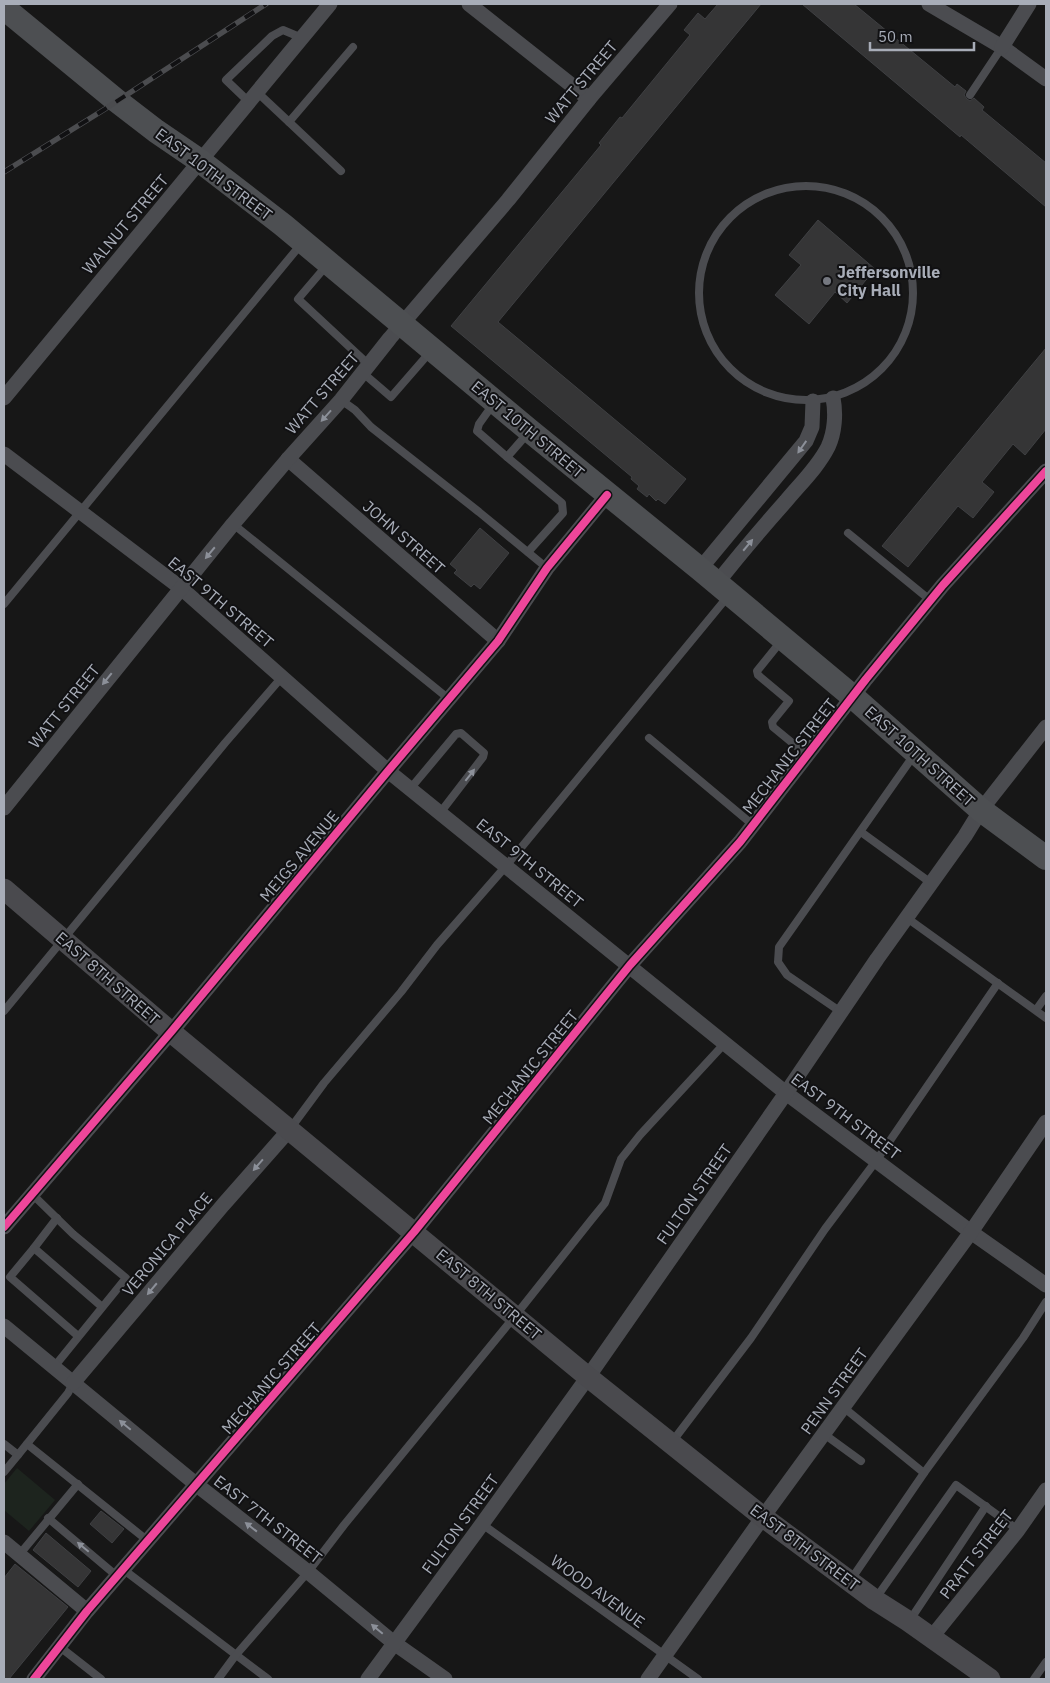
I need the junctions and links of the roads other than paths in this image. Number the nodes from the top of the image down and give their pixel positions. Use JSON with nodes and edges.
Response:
{"nodes":[{"id":1,"x":330,"y":4,"type":"edge"},
{"id":2,"x":469,"y":4,"type":"edge"},
{"id":3,"x":670,"y":4,"type":"edge"},
{"id":4,"x":930,"y":4,"type":"edge"},
{"id":5,"x":1029,"y":4,"type":"edge"},
{"id":6,"x":4,"y":8,"type":"edge"},
{"id":7,"x":302,"y":38,"type":"junction"},
{"id":8,"x":353,"y":47,"type":"dead end"},
{"id":9,"x":1002,"y":47,"type":"junction"},
{"id":10,"x":1046,"y":79,"type":"edge"},
{"id":11,"x":970,"y":95,"type":"dead end"},
{"id":12,"x":253,"y":97,"type":"junction"},
{"id":13,"x":589,"y":99,"type":"junction"},
{"id":14,"x":289,"y":122,"type":"junction"},
{"id":15,"x":200,"y":161,"type":"junction"},
{"id":16,"x":341,"y":171,"type":"dead end"},
{"id":17,"x":303,"y":242,"type":"junction"},
{"id":18,"x":328,"y":264,"type":"junction"},
{"id":19,"x":402,"y":324,"type":"junction"},
{"id":20,"x":432,"y":349,"type":"junction"},
{"id":21,"x":366,"y":368,"type":"junction"},
{"id":22,"x":4,"y":398,"type":"edge"},
{"id":23,"x":833,"y":398,"type":"junction"},
{"id":24,"x":341,"y":400,"type":"junction"},
{"id":25,"x":813,"y":401,"type":"junction"},
{"id":26,"x":495,"y":402,"type":"junction"},
{"id":27,"x":530,"y":431,"type":"junction"},
{"id":28,"x":4,"y":454,"type":"edge"},
{"id":29,"x":507,"y":457,"type":"junction"},
{"id":30,"x":288,"y":459,"type":"junction"},
{"id":31,"x":1044,"y":480,"type":"edge"},
{"id":32,"x":608,"y":495,"type":"junction"},
{"id":33,"x":79,"y":511,"type":"junction"},
{"id":34,"x":234,"y":524,"type":"junction"},
{"id":35,"x":848,"y":533,"type":"dead end"},
{"id":36,"x":528,"y":552,"type":"junction"},
{"id":37,"x":547,"y":568,"type":"junction"},
{"id":38,"x":716,"y":582,"type":"junction"},
{"id":39,"x":180,"y":588,"type":"junction"},
{"id":40,"x":930,"y":600,"type":"junction"},
{"id":41,"x":4,"y":604,"type":"edge"},
{"id":42,"x":783,"y":639,"type":"junction"},
{"id":43,"x":498,"y":641,"type":"junction"},
{"id":44,"x":282,"y":677,"type":"junction"},
{"id":45,"x":852,"y":696,"type":"junction"},
{"id":46,"x":449,"y":699,"type":"junction"},
{"id":47,"x":1046,"y":727,"type":"edge"},
{"id":48,"x":650,"y":738,"type":"dead end"},
{"id":49,"x":917,"y":752,"type":"junction"},
{"id":50,"x":808,"y":755,"type":"junction"},
{"id":51,"x":388,"y":771,"type":"junction"},
{"id":52,"x":410,"y":789,"type":"junction"},
{"id":53,"x":4,"y":808,"type":"edge"},
{"id":54,"x":981,"y":810,"type":"junction"},
{"id":55,"x":440,"y":813,"type":"junction"},
{"id":56,"x":753,"y":826,"type":"junction"},
{"id":57,"x":861,"y":832,"type":"junction"},
{"id":58,"x":1046,"y":858,"type":"edge"},
{"id":59,"x":506,"y":866,"type":"junction"},
{"id":60,"x":931,"y":883,"type":"junction"},
{"id":61,"x":4,"y":889,"type":"edge"},
{"id":62,"x":907,"y":918,"type":"junction"},
{"id":63,"x":63,"y":940,"type":"junction"},
{"id":64,"x":630,"y":965,"type":"junction"},
{"id":65,"x":998,"y":983,"type":"junction"},
{"id":66,"x":1046,"y":996,"type":"edge"},
{"id":67,"x":1036,"y":1010,"type":"junction"},
{"id":68,"x":4,"y":1011,"type":"edge"},
{"id":69,"x":841,"y":1012,"type":"junction"},
{"id":70,"x":1046,"y":1018,"type":"edge"},
{"id":71,"x":171,"y":1032,"type":"junction"},
{"id":72,"x":725,"y":1043,"type":"junction"},
{"id":73,"x":786,"y":1093,"type":"junction"},
{"id":74,"x":1046,"y":1122,"type":"edge"},
{"id":75,"x":290,"y":1129,"type":"junction"},
{"id":76,"x":876,"y":1161,"type":"junction"},
{"id":77,"x":32,"y":1194,"type":"junction"},
{"id":78,"x":56,"y":1218,"type":"junction"},
{"id":79,"x":4,"y":1227,"type":"edge"},
{"id":80,"x":414,"y":1232,"type":"junction"},
{"id":81,"x":971,"y":1232,"type":"junction"},
{"id":82,"x":34,"y":1248,"type":"junction"},
{"id":83,"x":1046,"y":1285,"type":"edge"},
{"id":84,"x":1046,"y":1302,"type":"edge"},
{"id":85,"x":101,"y":1306,"type":"junction"},
{"id":86,"x":516,"y":1316,"type":"junction"},
{"id":87,"x":4,"y":1326,"type":"edge"},
{"id":88,"x":78,"y":1336,"type":"junction"},
{"id":89,"x":54,"y":1367,"type":"junction"},
{"id":90,"x":588,"y":1377,"type":"junction"},
{"id":91,"x":73,"y":1383,"type":"junction"},
{"id":92,"x":843,"y":1407,"type":"junction"},
{"id":93,"x":824,"y":1434,"type":"junction"},
{"id":94,"x":670,"y":1443,"type":"junction"},
{"id":95,"x":4,"y":1444,"type":"edge"},
{"id":96,"x":27,"y":1444,"type":"junction"},
{"id":97,"x":18,"y":1455,"type":"junction"},
{"id":98,"x":861,"y":1461,"type":"dead end"},
{"id":99,"x":4,"y":1472,"type":"edge"},
{"id":100,"x":924,"y":1473,"type":"junction"},
{"id":101,"x":78,"y":1484,"type":"junction"},
{"id":102,"x":197,"y":1485,"type":"junction"},
{"id":103,"x":1046,"y":1490,"type":"edge"},
{"id":104,"x":986,"y":1506,"type":"junction"},
{"id":105,"x":763,"y":1517,"type":"junction"},
{"id":106,"x":48,"y":1518,"type":"junction"},
{"id":107,"x":482,"y":1524,"type":"junction"},
{"id":108,"x":1018,"y":1530,"type":"junction"},
{"id":109,"x":149,"y":1541,"type":"junction"},
{"id":110,"x":4,"y":1542,"type":"edge"},
{"id":111,"x":19,"y":1555,"type":"junction"},
{"id":112,"x":308,"y":1572,"type":"junction"},
{"id":113,"x":121,"y":1573,"type":"junction"},
{"id":114,"x":850,"y":1581,"type":"junction"},
{"id":115,"x":875,"y":1600,"type":"junction"},
{"id":116,"x":87,"y":1611,"type":"junction"},
{"id":117,"x":908,"y":1621,"type":"junction"},
{"id":118,"x":931,"y":1638,"type":"junction"},
{"id":119,"x":394,"y":1644,"type":"junction"},
{"id":120,"x":60,"y":1647,"type":"junction"},
{"id":121,"x":236,"y":1656,"type":"junction"},
{"id":122,"x":665,"y":1656,"type":"junction"},
{"id":123,"x":1046,"y":1662,"type":"edge"},
{"id":124,"x":34,"y":1679,"type":"edge"},
{"id":125,"x":101,"y":1679,"type":"edge"},
{"id":126,"x":218,"y":1679,"type":"edge"},
{"id":127,"x":268,"y":1679,"type":"edge"},
{"id":128,"x":368,"y":1679,"type":"edge"},
{"id":129,"x":445,"y":1679,"type":"edge"},
{"id":130,"x":648,"y":1679,"type":"edge"},
{"id":131,"x":698,"y":1679,"type":"edge"},
{"id":132,"x":990,"y":1679,"type":"edge"},
{"id":133,"x":1034,"y":1679,"type":"edge"}],
"edges":[{"from":1,"to":7,"type":"street","name":"WALNUT STREET"},
{"from":2,"to":13,"type":"street"},
{"from":3,"to":13,"type":"street","name":"WATT STREET"},
{"from":4,"to":9,"type":"street"},
{"from":5,"to":9,"type":"street"},
{"from":6,"to":15,"type":"main road","name":"EAST 10TH STREET"},
{"from":7,"to":12,"type":"street","name":"WALNUT STREET"},
{"from":7,"to":12,"type":"lane"},
{"from":8,"to":14,"type":"lane"},
{"from":9,"to":10,"type":"street"},
{"from":9,"to":11,"type":"lane"},
{"from":12,"to":14,"type":"lane"},
{"from":12,"to":15,"type":"street","name":"WALNUT STREET"},
{"from":13,"to":19,"type":"street","name":"WATT STREET"},
{"from":14,"to":16,"type":"lane"},
{"from":15,"to":17,"type":"main road","name":"EAST 10TH STREET"},
{"from":15,"to":22,"type":"street","name":"WALNUT STREET"},
{"from":17,"to":18,"type":"main road","name":"EAST 10TH STREET"},
{"from":17,"to":33,"type":"lane"},
{"from":18,"to":19,"type":"main road","name":"EAST 10TH STREET"},
{"from":18,"to":21,"type":"lane"},
{"from":19,"to":20,"type":"main road","name":"EAST 10TH STREET"},
{"from":19,"to":21,"type":"street","name":"WATT STREET"},
{"from":20,"to":21,"type":"lane"},
{"from":20,"to":26,"type":"main road","name":"EAST 10TH STREET"},
{"from":21,"to":24,"type":"street","name":"WATT STREET"},
{"from":23,"to":25,"type":"lane"},
{"from":23,"to":25,"type":"lane"},
{"from":38,"to":23,"type":"street","one_way":true},
{"from":24,"to":30,"type":"street","name":"WATT STREET","one_way":true},
{"from":24,"to":36,"type":"lane"},
{"from":25,"to":38,"type":"street","one_way":true},
{"from":26,"to":27,"type":"main road","name":"EAST 10TH STREET"},
{"from":26,"to":29,"type":"lane"},
{"from":27,"to":29,"type":"lane"},
{"from":27,"to":32,"type":"main road","name":"EAST 10TH STREET"},
{"from":28,"to":33,"type":"street","name":"EAST 9TH STREET"},
{"from":29,"to":36,"type":"lane"},
{"from":30,"to":34,"type":"street","name":"WATT STREET"},
{"from":30,"to":43,"type":"street","name":"JOHN STREET"},
{"from":31,"to":40,"type":"street","name":"MECHANIC STREET"},
{"from":32,"to":37,"type":"street","name":"MEIGS AVENUE"},
{"from":32,"to":38,"type":"main road","name":"EAST 10TH STREET"},
{"from":33,"to":39,"type":"street","name":"EAST 9TH STREET"},
{"from":33,"to":41,"type":"lane"},
{"from":34,"to":39,"type":"street","name":"WATT STREET","one_way":true},
{"from":34,"to":46,"type":"lane"},
{"from":35,"to":40,"type":"lane"},
{"from":36,"to":37,"type":"lane"},
{"from":37,"to":43,"type":"street","name":"MEIGS AVENUE"},
{"from":38,"to":42,"type":"main road","name":"EAST 10TH STREET"},
{"from":38,"to":59,"type":"lane"},
{"from":39,"to":44,"type":"street","name":"EAST 9TH STREET"},
{"from":39,"to":53,"type":"street","name":"WATT STREET","one_way":true},
{"from":40,"to":45,"type":"street","name":"MECHANIC STREET"},
{"from":42,"to":45,"type":"main road","name":"EAST 10TH STREET"},
{"from":42,"to":50,"type":"lane"},
{"from":43,"to":46,"type":"street","name":"MEIGS AVENUE"},
{"from":44,"to":51,"type":"street","name":"EAST 9TH STREET"},
{"from":44,"to":63,"type":"lane"},
{"from":45,"to":49,"type":"main road","name":"EAST 10TH STREET"},
{"from":45,"to":50,"type":"street","name":"MECHANIC STREET"},
{"from":46,"to":51,"type":"street","name":"MEIGS AVENUE"},
{"from":47,"to":54,"type":"street","name":"FULTON STREET"},
{"from":48,"to":56,"type":"lane"},
{"from":49,"to":54,"type":"main road","name":"EAST 10TH STREET"},
{"from":49,"to":57,"type":"lane"},
{"from":50,"to":56,"type":"street","name":"MECHANIC STREET"},
{"from":51,"to":52,"type":"street","name":"EAST 9TH STREET"},
{"from":51,"to":71,"type":"street","name":"MEIGS AVENUE"},
{"from":52,"to":55,"type":"street","name":"EAST 9TH STREET"},
{"from":55,"to":52,"type":"lane","one_way":true},
{"from":54,"to":58,"type":"main road","name":"EAST 10TH STREET"},
{"from":54,"to":60,"type":"street","name":"FULTON STREET"},
{"from":55,"to":59,"type":"street","name":"EAST 9TH STREET"},
{"from":56,"to":64,"type":"street","name":"MECHANIC STREET"},
{"from":57,"to":60,"type":"lane"},
{"from":57,"to":69,"type":"lane"},
{"from":59,"to":64,"type":"street","name":"EAST 9TH STREET"},
{"from":59,"to":75,"type":"lane"},
{"from":60,"to":62,"type":"street","name":"FULTON STREET"},
{"from":61,"to":63,"type":"main road","name":"EAST 8TH STREET"},
{"from":62,"to":65,"type":"lane"},
{"from":62,"to":69,"type":"street","name":"FULTON STREET"},
{"from":63,"to":68,"type":"lane"},
{"from":63,"to":71,"type":"main road","name":"EAST 8TH STREET"},
{"from":64,"to":72,"type":"street","name":"EAST 9TH STREET"},
{"from":64,"to":80,"type":"street","name":"MECHANIC STREET"},
{"from":65,"to":67,"type":"lane"},
{"from":65,"to":76,"type":"lane"},
{"from":66,"to":67,"type":"lane"},
{"from":67,"to":70,"type":"lane"},
{"from":69,"to":73,"type":"street","name":"FULTON STREET"},
{"from":71,"to":75,"type":"main road","name":"EAST 8TH STREET"},
{"from":71,"to":77,"type":"street","name":"MEIGS AVENUE"},
{"from":72,"to":73,"type":"street","name":"EAST 9TH STREET"},
{"from":72,"to":86,"type":"lane"},
{"from":73,"to":76,"type":"street","name":"EAST 9TH STREET"},
{"from":73,"to":90,"type":"street","name":"FULTON STREET"},
{"from":74,"to":81,"type":"street","name":"PENN STREET"},
{"from":75,"to":80,"type":"main road","name":"EAST 8TH STREET"},
{"from":75,"to":91,"type":"street","name":"VERONICA PLACE","one_way":true},
{"from":76,"to":81,"type":"street","name":"EAST 9TH STREET"},
{"from":76,"to":94,"type":"lane"},
{"from":77,"to":78,"type":"lane"},
{"from":77,"to":79,"type":"street","name":"MEIGS AVENUE"},
{"from":78,"to":82,"type":"lane"},
{"from":78,"to":85,"type":"lane"},
{"from":80,"to":86,"type":"main road","name":"EAST 8TH STREET"},
{"from":80,"to":102,"type":"street","name":"MECHANIC STREET"},
{"from":81,"to":83,"type":"street","name":"EAST 9TH STREET"},
{"from":81,"to":92,"type":"street","name":"PENN STREET"},
{"from":82,"to":85,"type":"lane"},
{"from":82,"to":88,"type":"lane"},
{"from":84,"to":100,"type":"lane"},
{"from":85,"to":88,"type":"lane"},
{"from":86,"to":90,"type":"main road","name":"EAST 8TH STREET"},
{"from":86,"to":112,"type":"lane"},
{"from":87,"to":89,"type":"street","name":"EAST 7TH STREET"},
{"from":88,"to":89,"type":"lane"},
{"from":89,"to":91,"type":"street","name":"EAST 7TH STREET"},
{"from":90,"to":94,"type":"main road","name":"EAST 8TH STREET"},
{"from":90,"to":107,"type":"street","name":"FULTON STREET"},
{"from":91,"to":96,"type":"lane"},
{"from":102,"to":91,"type":"street","name":"EAST 7TH STREET","one_way":true},
{"from":92,"to":93,"type":"street","name":"PENN STREET"},
{"from":92,"to":100,"type":"lane"},
{"from":93,"to":98,"type":"lane"},
{"from":93,"to":105,"type":"street","name":"PENN STREET"},
{"from":94,"to":105,"type":"main road","name":"EAST 8TH STREET"},
{"from":95,"to":97,"type":"lane"},
{"from":96,"to":97,"type":"lane"},
{"from":96,"to":101,"type":"lane"},
{"from":97,"to":99,"type":"lane"},
{"from":100,"to":114,"type":"lane"},
{"from":101,"to":106,"type":"lane"},
{"from":101,"to":109,"type":"lane"},
{"from":102,"to":109,"type":"street","name":"MECHANIC STREET"},
{"from":112,"to":102,"type":"street","name":"EAST 7TH STREET","one_way":true},
{"from":103,"to":108,"type":"street","name":"PRATT STREET"},
{"from":104,"to":108,"type":"lane"},
{"from":104,"to":115,"type":"lane"},
{"from":104,"to":117,"type":"lane"},
{"from":105,"to":114,"type":"main road","name":"EAST 8TH STREET"},
{"from":105,"to":122,"type":"street","name":"PENN STREET"},
{"from":106,"to":111,"type":"lane"},
{"from":113,"to":106,"type":"lane","one_way":true},
{"from":107,"to":119,"type":"street","name":"FULTON STREET"},
{"from":107,"to":122,"type":"lane","name":"WOOD AVENUE"},
{"from":108,"to":118,"type":"street","name":"PRATT STREET"},
{"from":109,"to":113,"type":"street","name":"MECHANIC STREET"},
{"from":110,"to":111,"type":"street"},
{"from":111,"to":116,"type":"street"},
{"from":119,"to":112,"type":"street","name":"EAST 7TH STREET","one_way":true},
{"from":112,"to":121,"type":"lane"},
{"from":113,"to":116,"type":"street","name":"MECHANIC STREET"},
{"from":113,"to":121,"type":"lane"},
{"from":114,"to":115,"type":"main road","name":"EAST 8TH STREET"},
{"from":115,"to":117,"type":"main road","name":"EAST 8TH STREET"},
{"from":116,"to":120,"type":"street","name":"MECHANIC STREET"},
{"from":117,"to":118,"type":"main road","name":"EAST 8TH STREET"},
{"from":118,"to":132,"type":"main road","name":"EAST 8TH STREET"},
{"from":119,"to":128,"type":"street","name":"FULTON STREET"},
{"from":119,"to":129,"type":"street","name":"EAST 7TH STREET"},
{"from":120,"to":124,"type":"street","name":"MECHANIC STREET"},
{"from":120,"to":125,"type":"lane"},
{"from":121,"to":126,"type":"lane"},
{"from":121,"to":127,"type":"lane"},
{"from":122,"to":130,"type":"street","name":"PENN STREET"},
{"from":122,"to":131,"type":"lane","name":"WOOD AVENUE"},
{"from":123,"to":133,"type":"lane"}]}
